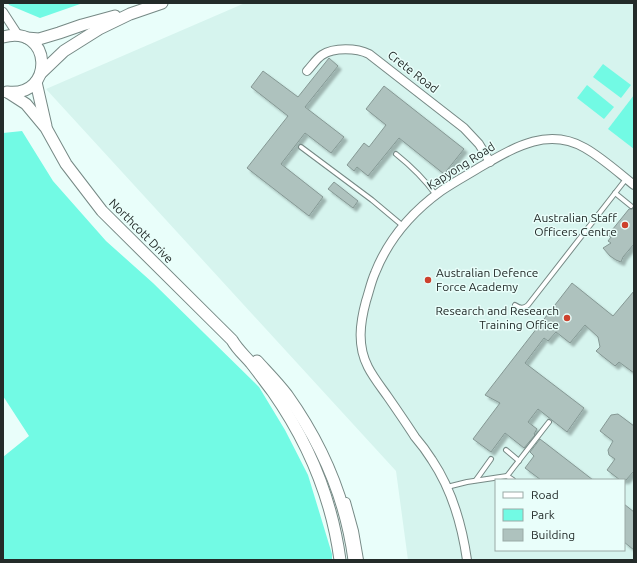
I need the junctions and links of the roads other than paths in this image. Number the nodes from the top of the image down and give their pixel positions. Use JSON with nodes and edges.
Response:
{"nodes":[{"id":1,"x":162,"y":3,"type":"edge"},
{"id":2,"x":3,"y":12,"type":"edge"},
{"id":3,"x":130,"y":14,"type":"junction"},
{"id":4,"x":22,"y":36,"type":"junction"},
{"id":5,"x":3,"y":37,"type":"edge"},
{"id":6,"x":307,"y":71,"type":"dead end"},
{"id":7,"x":38,"y":78,"type":"junction"},
{"id":8,"x":6,"y":92,"type":"edge"},
{"id":9,"x":46,"y":128,"type":"junction"},
{"id":10,"x":301,"y":147,"type":"dead end"},
{"id":11,"x":396,"y":154,"type":"dead end"},
{"id":12,"x":490,"y":162,"type":"junction"},
{"id":13,"x":627,"y":179,"type":"junction"},
{"id":14,"x":634,"y":185,"type":"edge"},
{"id":15,"x":615,"y":193,"type":"junction"},
{"id":16,"x":436,"y":195,"type":"junction"},
{"id":17,"x":631,"y":206,"type":"dead end"},
{"id":18,"x":403,"y":226,"type":"junction"},
{"id":19,"x":515,"y":305,"type":"dead end"},
{"id":20,"x":232,"y":340,"type":"junction"},
{"id":21,"x":549,"y":422,"type":"dead end"},
{"id":22,"x":506,"y":450,"type":"dead end"},
{"id":23,"x":491,"y":459,"type":"dead end"},
{"id":24,"x":519,"y":461,"type":"junction"},
{"id":25,"x":507,"y":476,"type":"junction"},
{"id":26,"x":512,"y":479,"type":"edge"},
{"id":27,"x":476,"y":480,"type":"junction"},
{"id":28,"x":334,"y":483,"type":"junction"},
{"id":29,"x":447,"y":487,"type":"junction"},
{"id":30,"x":340,"y":560,"type":"edge"},
{"id":31,"x":354,"y":560,"type":"edge"},
{"id":32,"x":359,"y":560,"type":"edge"},
{"id":33,"x":467,"y":560,"type":"edge"}],
"edges":[{"from":1,"to":3,"type":"street"},
{"from":2,"to":4,"type":"street"},
{"from":3,"to":4,"type":"street"},
{"from":3,"to":7,"type":"street"},
{"from":4,"to":5,"type":"street"},
{"from":4,"to":7,"type":"street","name":"Northcott Drive"},
{"from":6,"to":12,"type":"street","name":"Crete Road"},
{"from":7,"to":8,"type":"street"},
{"from":7,"to":9,"type":"street","name":"Northcott Drive"},
{"from":8,"to":9,"type":"street","name":"Northcott Drive"},
{"from":9,"to":20,"type":"street","name":"Northcott Drive"},
{"from":10,"to":18,"type":"lane"},
{"from":11,"to":16,"type":"lane"},
{"from":12,"to":13,"type":"street","name":"Kapyong Road"},
{"from":12,"to":16,"type":"street","name":"Kapyong Road"},
{"from":13,"to":14,"type":"street","name":"Kapyong Road"},
{"from":13,"to":15,"type":"lane"},
{"from":15,"to":17,"type":"lane"},
{"from":15,"to":19,"type":"lane"},
{"from":16,"to":18,"type":"street","name":"Kapyong Road"},
{"from":18,"to":29,"type":"street","name":"Kapyong Road"},
{"from":20,"to":28,"type":"street","name":"Northcott Drive"},
{"from":20,"to":30,"type":"street","name":"Northcott Drive"},
{"from":21,"to":24,"type":"lane"},
{"from":22,"to":24,"type":"lane"},
{"from":23,"to":27,"type":"lane"},
{"from":24,"to":25,"type":"lane"},
{"from":25,"to":26,"type":"lane"},
{"from":25,"to":27,"type":"lane"},
{"from":27,"to":29,"type":"lane"},
{"from":28,"to":31,"type":"street","name":"Northcott Drive"},
{"from":28,"to":32,"type":"street"},
{"from":29,"to":33,"type":"street","name":"Kapyong Road"}]}
